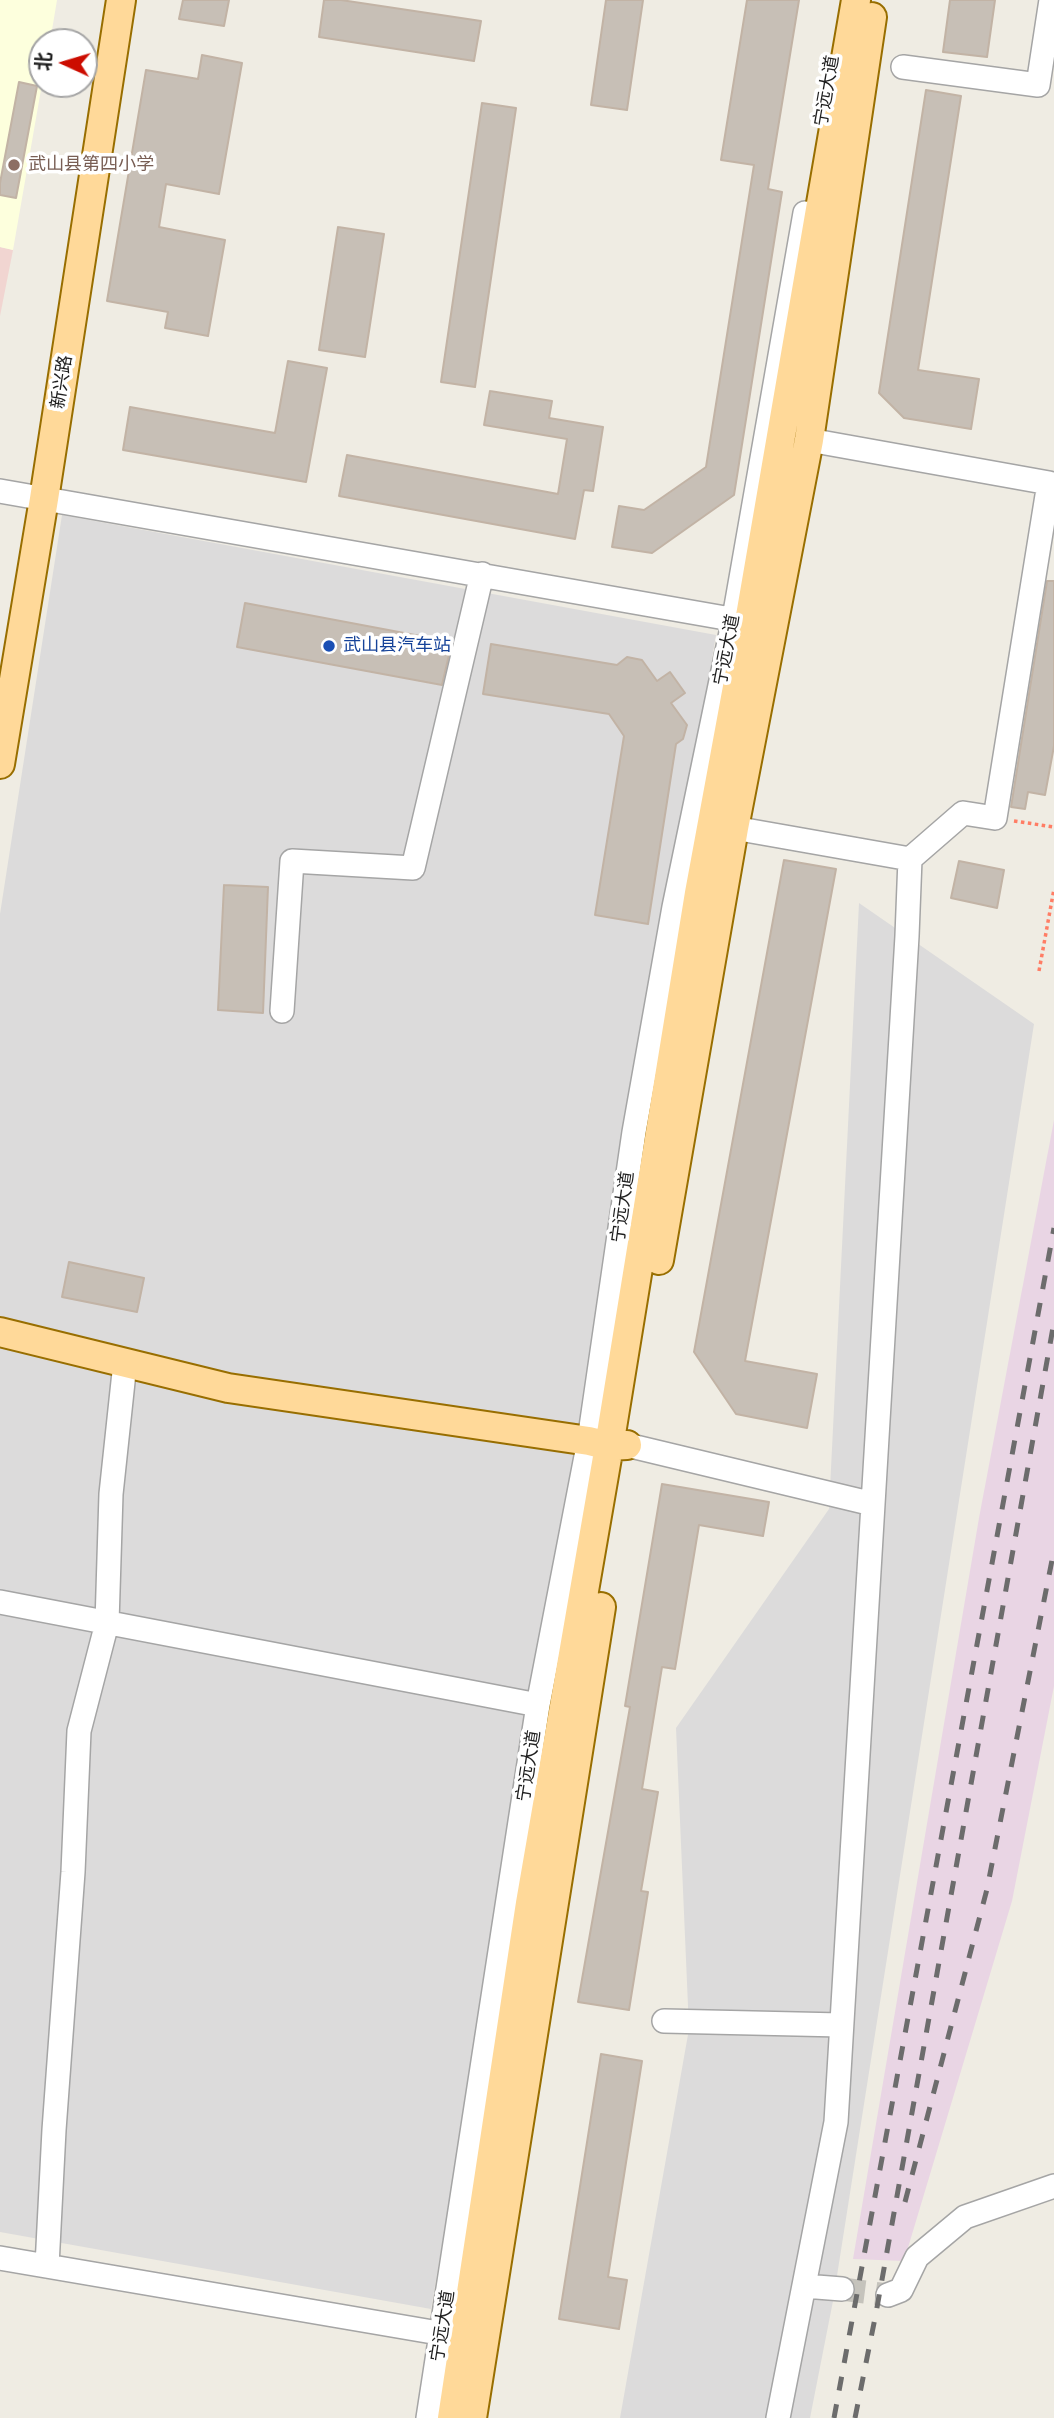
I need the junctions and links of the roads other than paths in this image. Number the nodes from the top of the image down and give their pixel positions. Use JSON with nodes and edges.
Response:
{"nodes":[{"id":1,"x":102,"y":0,"type":"edge"},
{"id":2,"x":121,"y":0,"type":"edge"},
{"id":3,"x":843,"y":0,"type":"edge"},
{"id":4,"x":856,"y":0,"type":"edge"},
{"id":5,"x":875,"y":0,"type":"edge"},
{"id":6,"x":1051,"y":0,"type":"edge"},
{"id":7,"x":903,"y":67,"type":"dead end"},
{"id":8,"x":808,"y":440,"type":"junction"},
{"id":9,"x":24,"y":496,"type":"edge"},
{"id":10,"x":482,"y":574,"type":"junction"},
{"id":11,"x":752,"y":622,"type":"junction"},
{"id":12,"x":0,"y":658,"type":"edge"},
{"id":13,"x":0,"y":764,"type":"edge"},
{"id":14,"x":734,"y":828,"type":"junction"},
{"id":15,"x":910,"y":859,"type":"junction"},
{"id":16,"x":282,"y":1011,"type":"dead end"},
{"id":17,"x":0,"y":1332,"type":"edge"},
{"id":18,"x":125,"y":1363,"type":"junction"},
{"id":19,"x":608,"y":1444,"type":"junction"},
{"id":20,"x":873,"y":1504,"type":"junction"},
{"id":21,"x":0,"y":1602,"type":"edge"},
{"id":22,"x":107,"y":1623,"type":"junction"},
{"id":23,"x":538,"y":1705,"type":"junction"},
{"id":24,"x":664,"y":2021,"type":"dead end"},
{"id":25,"x":841,"y":2025,"type":"junction"},
{"id":26,"x":1054,"y":2186,"type":"edge"},
{"id":27,"x":0,"y":2258,"type":"edge"},
{"id":28,"x":47,"y":2266,"type":"junction"},
{"id":29,"x":804,"y":2286,"type":"junction"},
{"id":30,"x":842,"y":2289,"type":"tunnel mouth"},
{"id":31,"x":888,"y":2295,"type":"dead end"},
{"id":32,"x":464,"y":2338,"type":"junction"},
{"id":33,"x":428,"y":2418,"type":"edge"},
{"id":34,"x":452,"y":2418,"type":"edge"},
{"id":35,"x":472,"y":2418,"type":"edge"},
{"id":36,"x":778,"y":2418,"type":"edge"}],
"edges":[{"from":1,"to":9,"type":"main road","name":"新兴路"},
{"from":2,"to":9,"type":"main road","name":"新兴路"},
{"from":3,"to":11,"type":"street","name":"宁远大道"},
{"from":4,"to":11,"type":"main road","name":"宁远大道"},
{"from":5,"to":8,"type":"main road","name":"宁远大道"},
{"from":6,"to":7,"type":"street"},
{"from":8,"to":11,"type":"main road","name":"宁远大道"},
{"from":8,"to":15,"type":"street"},
{"from":9,"to":10,"type":"street"},
{"from":9,"to":12,"type":"main road","name":"新兴路"},
{"from":9,"to":13,"type":"main road","name":"新兴路"},
{"from":10,"to":11,"type":"street"},
{"from":10,"to":16,"type":"street"},
{"from":11,"to":14,"type":"main road","name":"宁远大道"},
{"from":11,"to":19,"type":"main road","name":"宁远大道"},
{"from":14,"to":15,"type":"street"},
{"from":14,"to":19,"type":"main road","name":"宁远大道"},
{"from":15,"to":20,"type":"street"},
{"from":17,"to":18,"type":"main road"},
{"from":18,"to":19,"type":"main road"},
{"from":18,"to":22,"type":"street"},
{"from":19,"to":20,"type":"street"},
{"from":19,"to":23,"type":"street","name":"宁远大道"},
{"from":19,"to":32,"type":"main road","name":"宁远大道"},
{"from":20,"to":25,"type":"street"},
{"from":21,"to":22,"type":"street"},
{"from":22,"to":23,"type":"street"},
{"from":22,"to":28,"type":"street"},
{"from":23,"to":32,"type":"street","name":"宁远大道"},
{"from":24,"to":25,"type":"street"},
{"from":25,"to":29,"type":"street"},
{"from":26,"to":31,"type":"street"},
{"from":27,"to":28,"type":"street"},
{"from":28,"to":32,"type":"street"},
{"from":29,"to":30,"type":"street"},
{"from":29,"to":36,"type":"street"},
{"from":32,"to":33,"type":"street","name":"宁远大道"},
{"from":32,"to":34,"type":"main road","name":"宁远大道"},
{"from":32,"to":35,"type":"main road","name":"宁远大道"}]}
